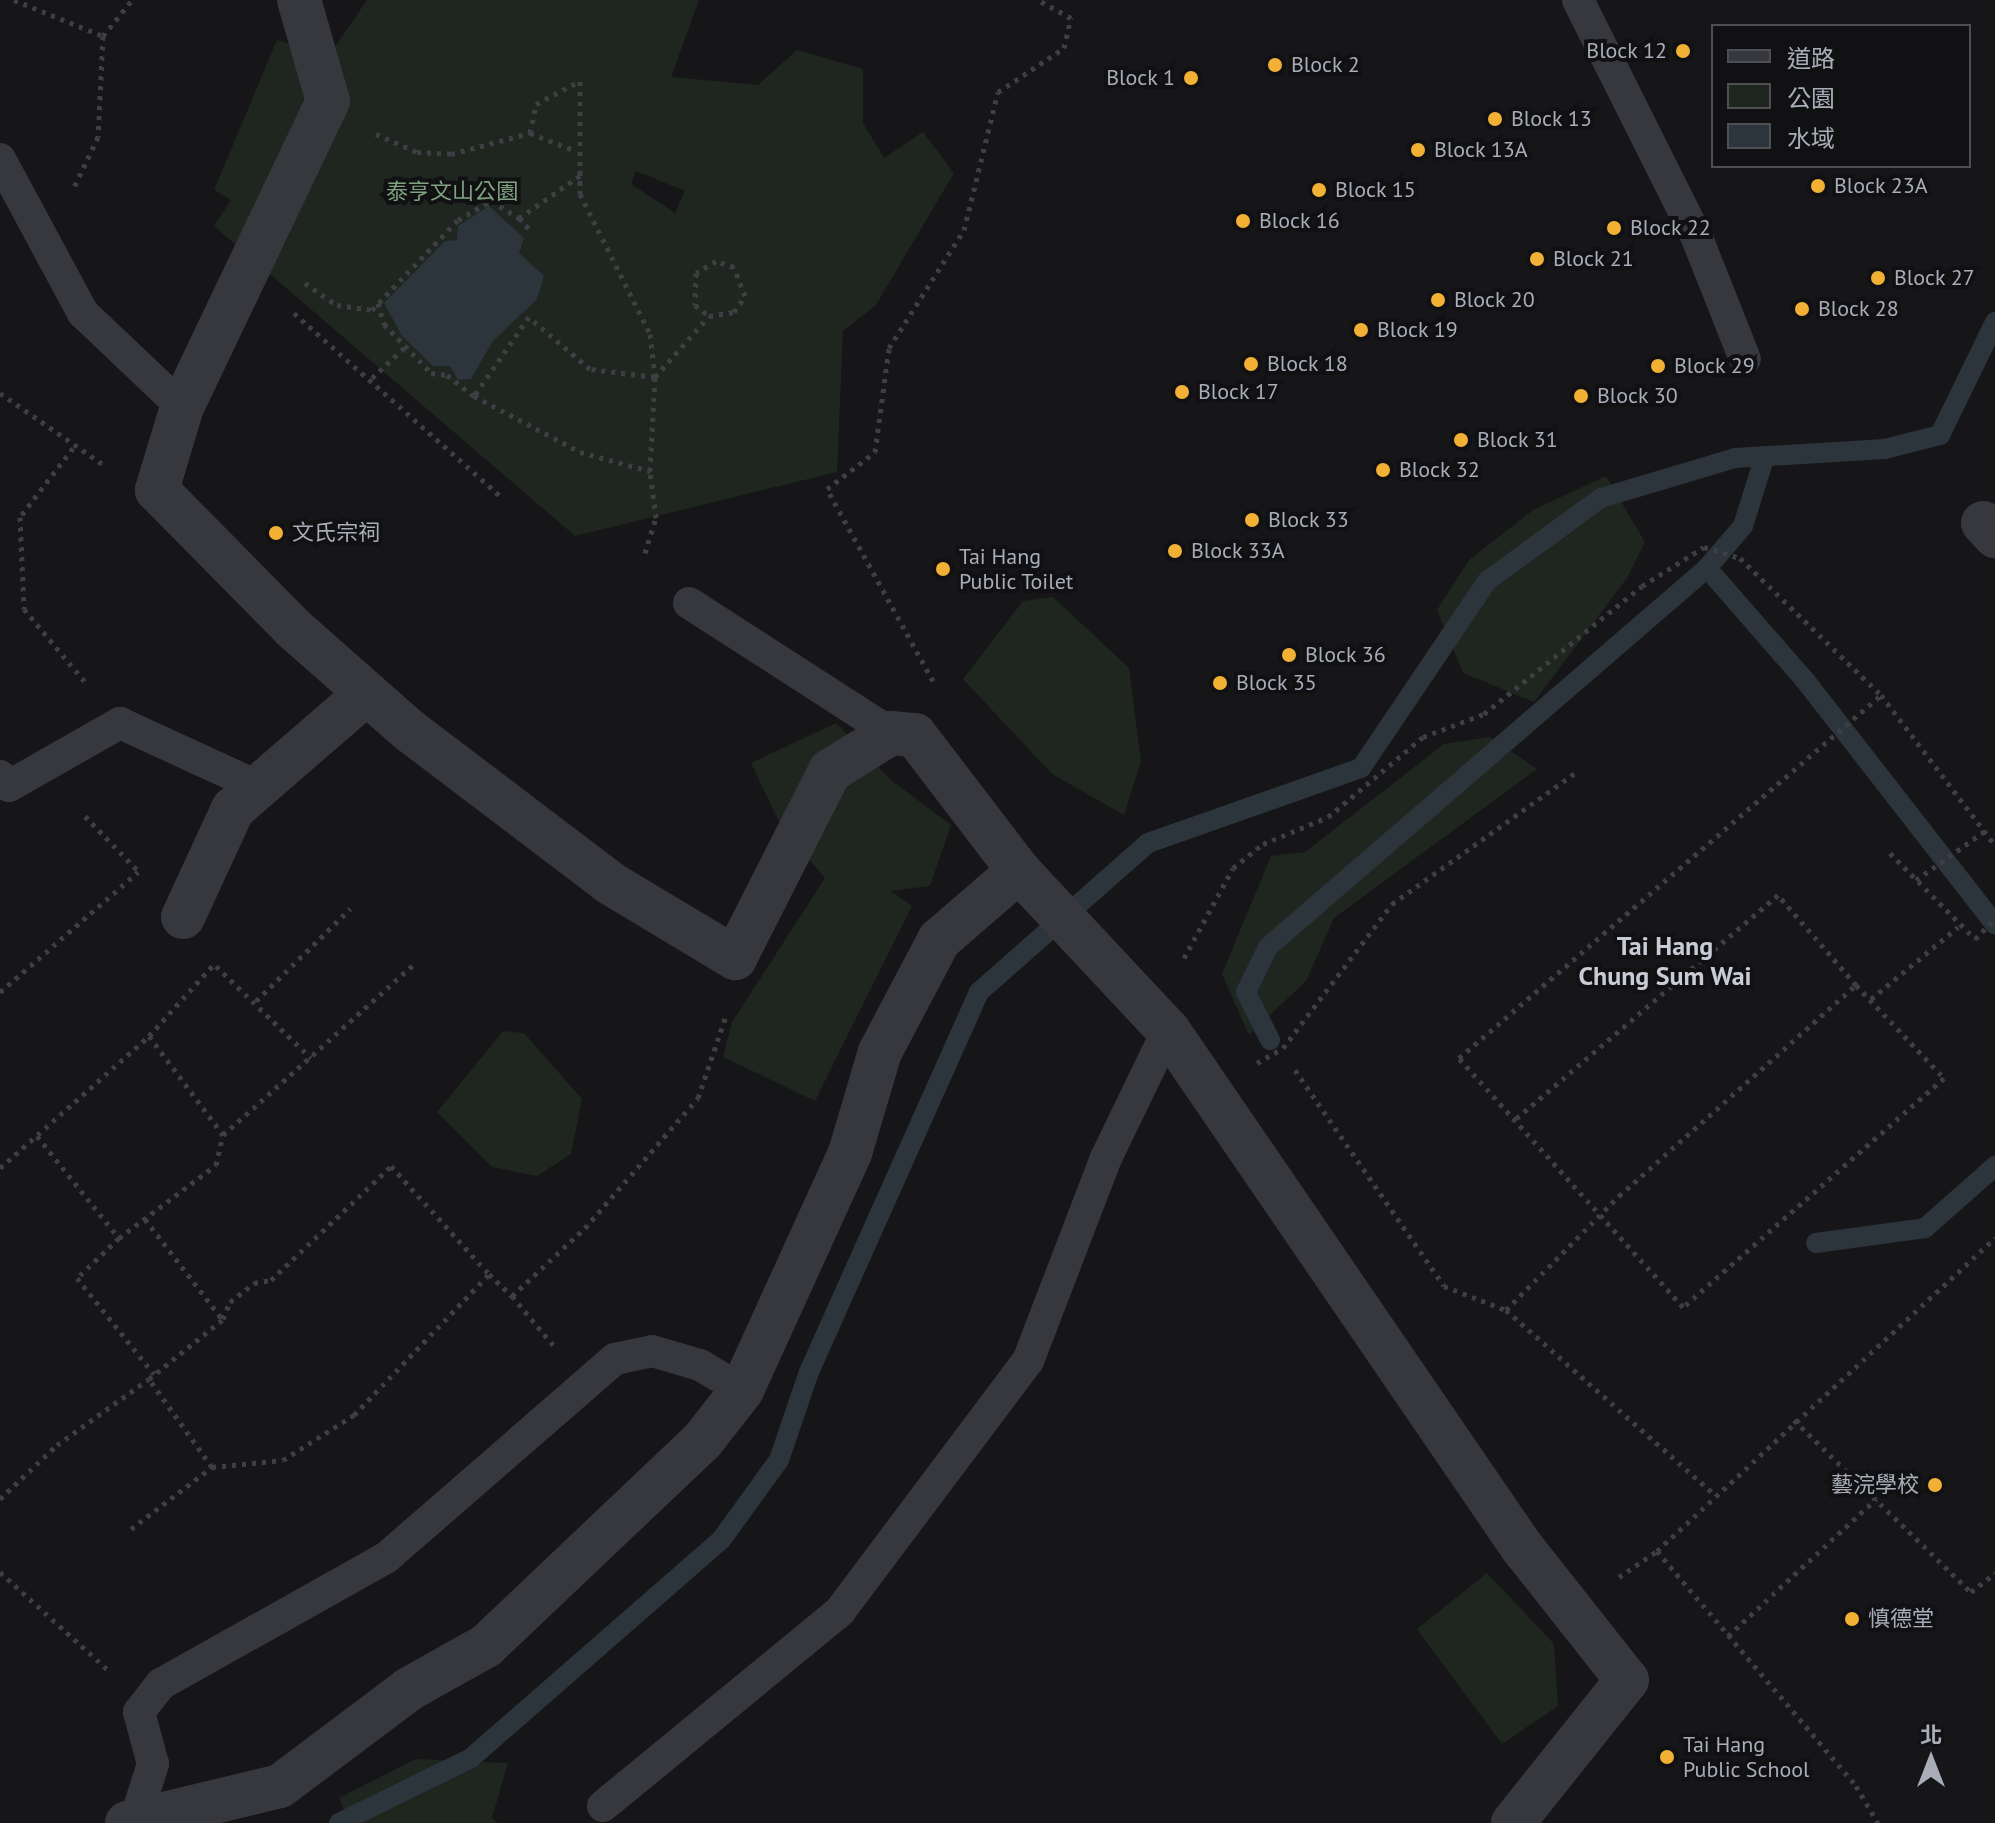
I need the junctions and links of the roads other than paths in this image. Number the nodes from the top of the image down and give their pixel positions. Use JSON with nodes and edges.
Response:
{"nodes":[{"id":1,"x":299,"y":0,"type":"edge"},
{"id":2,"x":1578,"y":0,"type":"edge"},
{"id":3,"x":0,"y":159,"type":"edge"},
{"id":4,"x":1745,"y":359,"type":"dead end"},
{"id":5,"x":182,"y":407,"type":"junction"},
{"id":6,"x":689,"y":603,"type":"dead end"},
{"id":7,"x":367,"y":693,"type":"junction"},
{"id":8,"x":891,"y":733,"type":"junction"},
{"id":9,"x":0,"y":776,"type":"edge"},
{"id":10,"x":259,"y":787,"type":"junction"},
{"id":11,"x":1030,"y":884,"type":"junction"},
{"id":12,"x":183,"y":917,"type":"road end"},
{"id":13,"x":1168,"y":1030,"type":"junction"},
{"id":14,"x":742,"y":1390,"type":"junction"},
{"id":15,"x":603,"y":1806,"type":"dead end"},
{"id":16,"x":133,"y":1821,"type":"edge"},
{"id":17,"x":1513,"y":1823,"type":"edge"}],
"edges":[{"from":1,"to":5,"type":"street"},
{"from":2,"to":4,"type":"lane"},
{"from":3,"to":5,"type":"lane"},
{"from":5,"to":7,"type":"street"},
{"from":6,"to":8,"type":"lane"},
{"from":7,"to":8,"type":"street"},
{"from":7,"to":10,"type":"street"},
{"from":8,"to":11,"type":"street"},
{"from":9,"to":10,"type":"lane"},
{"from":10,"to":12,"type":"street"},
{"from":11,"to":13,"type":"street"},
{"from":11,"to":14,"type":"street"},
{"from":13,"to":15,"type":"lane"},
{"from":13,"to":17,"type":"street"},
{"from":14,"to":16,"type":"street"},
{"from":14,"to":16,"type":"lane"}]}
